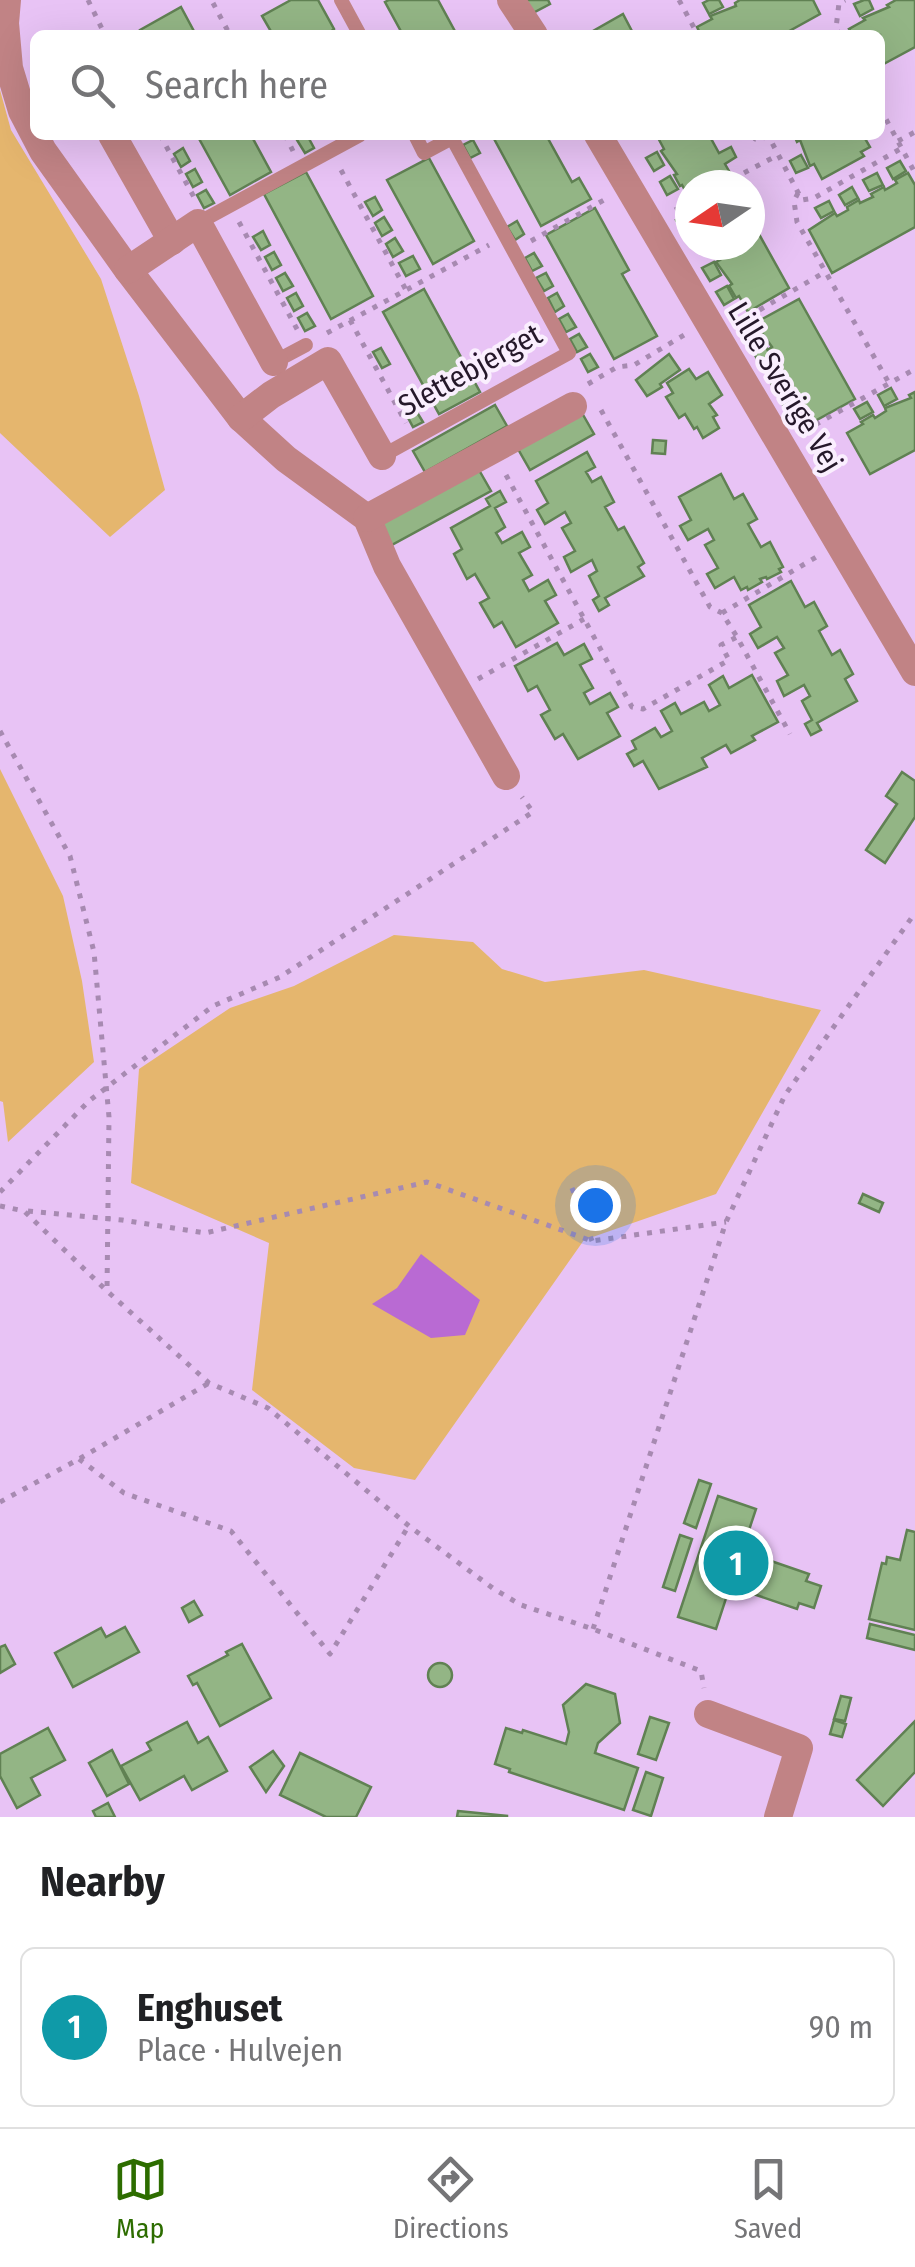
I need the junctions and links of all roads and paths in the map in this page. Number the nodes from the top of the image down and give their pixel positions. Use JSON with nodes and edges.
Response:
{"nodes":[{"id":1,"x":7,"y":0,"type":"edge"},
{"id":2,"x":88,"y":0,"type":"edge"},
{"id":3,"x":341,"y":0,"type":"edge"},
{"id":4,"x":511,"y":0,"type":"edge"},
{"id":5,"x":679,"y":0,"type":"edge"},
{"id":6,"x":845,"y":0,"type":"edge"},
{"id":7,"x":213,"y":3,"type":"dead end"},
{"id":8,"x":103,"y":30,"type":"edge"},
{"id":9,"x":227,"y":30,"type":"edge"},
{"id":10,"x":357,"y":30,"type":"edge"},
{"id":11,"x":531,"y":30,"type":"edge"},
{"id":12,"x":695,"y":30,"type":"edge"},
{"id":13,"x":837,"y":30,"type":"edge"},
{"id":14,"x":885,"y":117,"type":"edge"},
{"id":15,"x":30,"y":127,"type":"edge"},
{"id":16,"x":915,"y":132,"type":"edge"},
{"id":17,"x":37,"y":140,"type":"edge"},
{"id":18,"x":115,"y":140,"type":"edge"},
{"id":19,"x":162,"y":140,"type":"edge"},
{"id":20,"x":351,"y":140,"type":"edge"},
{"id":21,"x":418,"y":140,"type":"edge"},
{"id":22,"x":448,"y":140,"type":"edge"},
{"id":23,"x":453,"y":140,"type":"edge"},
{"id":24,"x":601,"y":140,"type":"edge"},
{"id":25,"x":771,"y":140,"type":"edge"},
{"id":26,"x":900,"y":145,"type":"junction"},
{"id":27,"x":330,"y":151,"type":"junction"},
{"id":28,"x":778,"y":154,"type":"junction"},
{"id":29,"x":749,"y":170,"type":"edge"},
{"id":30,"x":915,"y":173,"type":"edge"},
{"id":31,"x":628,"y":186,"type":"junction"},
{"id":32,"x":798,"y":193,"type":"junction"},
{"id":33,"x":230,"y":206,"type":"junction"},
{"id":34,"x":202,"y":221,"type":"junction"},
{"id":35,"x":506,"y":236,"type":"junction"},
{"id":36,"x":172,"y":241,"type":"junction"},
{"id":37,"x":514,"y":250,"type":"junction"},
{"id":38,"x":128,"y":270,"type":"junction"},
{"id":39,"x":826,"y":272,"type":"junction"},
{"id":40,"x":406,"y":290,"type":"junction"},
{"id":41,"x":350,"y":320,"type":"junction"},
{"id":42,"x":721,"y":323,"type":"junction"},
{"id":43,"x":306,"y":345,"type":"junction"},
{"id":44,"x":274,"y":362,"type":"joint"},
{"id":45,"x":915,"y":368,"type":"edge"},
{"id":46,"x":889,"y":383,"type":"junction"},
{"id":47,"x":573,"y":406,"type":"dead end"},
{"id":48,"x":240,"y":418,"type":"junction"},
{"id":49,"x":794,"y":436,"type":"dead end"},
{"id":50,"x":414,"y":438,"type":"junction"},
{"id":51,"x":492,"y":450,"type":"junction"},
{"id":52,"x":382,"y":456,"type":"joint"},
{"id":53,"x":367,"y":518,"type":"junction"},
{"id":54,"x":839,"y":543,"type":"junction"},
{"id":55,"x":722,"y":613,"type":"junction"},
{"id":56,"x":584,"y":619,"type":"junction"},
{"id":57,"x":738,"y":637,"type":"junction"},
{"id":58,"x":915,"y":672,"type":"edge"},
{"id":59,"x":458,"y":690,"type":"junction"},
{"id":60,"x":0,"y":731,"type":"edge"},
{"id":61,"x":790,"y":734,"type":"dead end"},
{"id":62,"x":506,"y":776,"type":"dead end"},
{"id":63,"x":533,"y":812,"type":"dead end"},
{"id":64,"x":915,"y":913,"type":"edge"},
{"id":65,"x":107,"y":1087,"type":"junction"},
{"id":66,"x":572,"y":1188,"type":"dead end"},
{"id":67,"x":0,"y":1192,"type":"edge"},
{"id":68,"x":0,"y":1206,"type":"edge"},
{"id":69,"x":24,"y":1211,"type":"junction"},
{"id":70,"x":108,"y":1220,"type":"junction"},
{"id":71,"x":726,"y":1222,"type":"junction"},
{"id":72,"x":592,"y":1241,"type":"junction"},
{"id":73,"x":107,"y":1291,"type":"junction"},
{"id":74,"x":209,"y":1383,"type":"junction"},
{"id":75,"x":78,"y":1459,"type":"junction"},
{"id":76,"x":0,"y":1502,"type":"edge"},
{"id":77,"x":408,"y":1526,"type":"junction"},
{"id":78,"x":592,"y":1628,"type":"junction"},
{"id":79,"x":708,"y":1714,"type":"joint"},
{"id":80,"x":778,"y":1817,"type":"edge"}],
"edges":[{"from":1,"to":15,"type":"street"},
{"from":2,"to":8,"type":"path"},
{"from":3,"to":10,"type":"lane"},
{"from":4,"to":11,"type":"street"},
{"from":5,"to":12,"type":"path"},
{"from":6,"to":13,"type":"path"},
{"from":7,"to":9,"type":"path"},
{"from":14,"to":26,"type":"path"},
{"from":16,"to":26,"type":"path"},
{"from":17,"to":38,"type":"street"},
{"from":18,"to":36,"type":"street"},
{"from":19,"to":34,"type":"path"},
{"from":20,"to":27,"type":"lane"},
{"from":21,"to":22,"type":"lane","name":"Slettebjerget"},
{"from":23,"to":35,"type":"lane","name":"Slettebjerget"},
{"from":24,"to":31,"type":"street","name":"Lille Sverige Vej"},
{"from":25,"to":28,"type":"path"},
{"from":26,"to":30,"type":"path"},
{"from":26,"to":32,"type":"path"},
{"from":27,"to":33,"type":"lane"},
{"from":27,"to":40,"type":"path"},
{"from":28,"to":29,"type":"path"},
{"from":28,"to":32,"type":"path"},
{"from":31,"to":37,"type":"path"},
{"from":31,"to":42,"type":"street","name":"Lille Sverige Vej"},
{"from":32,"to":39,"type":"path"},
{"from":33,"to":34,"type":"lane"},
{"from":33,"to":43,"type":"path"},
{"from":34,"to":36,"type":"street"},
{"from":34,"to":44,"type":"street"},
{"from":35,"to":37,"type":"lane","name":"Slettebjerget"},
{"from":35,"to":40,"type":"path"},
{"from":36,"to":38,"type":"street"},
{"from":37,"to":50,"type":"lane","name":"Slettebjerget"},
{"from":38,"to":48,"type":"street"},
{"from":39,"to":42,"type":"path"},
{"from":39,"to":46,"type":"path"},
{"from":40,"to":41,"type":"path"},
{"from":41,"to":43,"type":"path"},
{"from":41,"to":50,"type":"path"},
{"from":42,"to":54,"type":"street","name":"Lille Sverige Vej"},
{"from":42,"to":55,"type":"path"},
{"from":43,"to":44,"type":"lane"},
{"from":45,"to":46,"type":"path"},
{"from":46,"to":49,"type":"path"},
{"from":47,"to":51,"type":"street"},
{"from":48,"to":52,"type":"street","name":"Slettebjerget"},
{"from":48,"to":53,"type":"street"},
{"from":50,"to":52,"type":"lane","name":"Slettebjerget"},
{"from":51,"to":53,"type":"street"},
{"from":51,"to":56,"type":"path"},
{"from":53,"to":59,"type":"street"},
{"from":54,"to":55,"type":"path"},
{"from":54,"to":58,"type":"street","name":"Lille Sverige Vej"},
{"from":55,"to":57,"type":"path"},
{"from":56,"to":57,"type":"path"},
{"from":56,"to":59,"type":"path"},
{"from":57,"to":61,"type":"path"},
{"from":59,"to":62,"type":"street"},
{"from":60,"to":65,"type":"path"},
{"from":63,"to":65,"type":"path"},
{"from":64,"to":71,"type":"path"},
{"from":65,"to":67,"type":"path"},
{"from":65,"to":70,"type":"path"},
{"from":66,"to":72,"type":"path"},
{"from":68,"to":69,"type":"path"},
{"from":69,"to":70,"type":"path"},
{"from":69,"to":73,"type":"path"},
{"from":70,"to":72,"type":"path"},
{"from":70,"to":73,"type":"path"},
{"from":71,"to":72,"type":"path"},
{"from":71,"to":78,"type":"path"},
{"from":73,"to":74,"type":"path"},
{"from":74,"to":75,"type":"path"},
{"from":74,"to":77,"type":"path"},
{"from":75,"to":76,"type":"path"},
{"from":75,"to":77,"type":"path"},
{"from":77,"to":78,"type":"path"},
{"from":78,"to":79,"type":"path"},
{"from":79,"to":80,"type":"street"}]}
